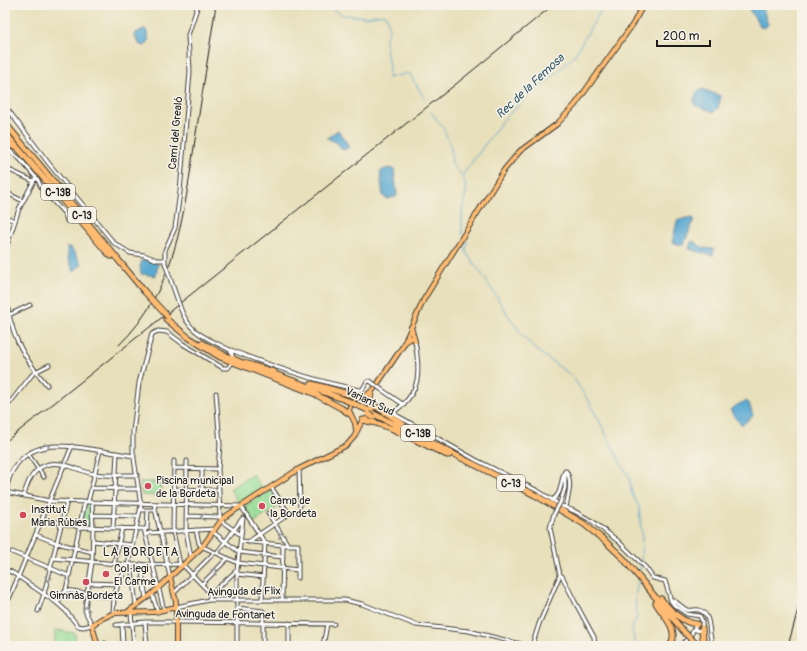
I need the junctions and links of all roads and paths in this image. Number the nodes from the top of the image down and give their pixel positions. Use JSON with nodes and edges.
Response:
{"nodes":[{"id":1,"x":198,"y":5,"type":"edge"},
{"id":2,"x":643,"y":5,"type":"edge"},
{"id":3,"x":5,"y":106,"type":"edge"},
{"id":4,"x":5,"y":122,"type":"edge"},
{"id":5,"x":5,"y":128,"type":"edge"},
{"id":6,"x":5,"y":133,"type":"edge"},
{"id":7,"x":5,"y":141,"type":"edge"},
{"id":8,"x":5,"y":147,"type":"edge"},
{"id":9,"x":5,"y":168,"type":"edge"},
{"id":10,"x":36,"y":177,"type":"junction"},
{"id":11,"x":33,"y":181,"type":"junction"},
{"id":12,"x":51,"y":188,"type":"junction"},
{"id":13,"x":5,"y":192,"type":"edge"},
{"id":14,"x":23,"y":201,"type":"junction"},
{"id":15,"x":5,"y":216,"type":"edge"},
{"id":16,"x":15,"y":221,"type":"junction"},
{"id":17,"x":67,"y":221,"type":"dead end"},
{"id":18,"x":6,"y":244,"type":"edge"},
{"id":19,"x":5,"y":251,"type":"edge"},
{"id":20,"x":111,"y":256,"type":"junction"},
{"id":21,"x":165,"y":261,"type":"junction"},
{"id":22,"x":5,"y":291,"type":"edge"},
{"id":23,"x":144,"y":293,"type":"junction"},
{"id":24,"x":30,"y":305,"type":"dead end"},
{"id":25,"x":7,"y":316,"type":"edge"},
{"id":26,"x":167,"y":318,"type":"junction"},
{"id":27,"x":411,"y":336,"type":"junction"},
{"id":28,"x":231,"y":350,"type":"junction"},
{"id":29,"x":233,"y":357,"type":"dead end"},
{"id":30,"x":243,"y":363,"type":"junction"},
{"id":31,"x":231,"y":364,"type":"dead end"},
{"id":32,"x":49,"y":365,"type":"dead end"},
{"id":33,"x":35,"y":372,"type":"junction"},
{"id":34,"x":275,"y":377,"type":"junction"},
{"id":35,"x":47,"y":385,"type":"dead end"},
{"id":36,"x":374,"y":389,"type":"junction"},
{"id":37,"x":216,"y":393,"type":"dead end"},
{"id":38,"x":362,"y":397,"type":"junction"},
{"id":39,"x":371,"y":403,"type":"junction"},
{"id":40,"x":349,"y":404,"type":"junction"},
{"id":41,"x":404,"y":405,"type":"junction"},
{"id":42,"x":5,"y":409,"type":"edge"},
{"id":43,"x":371,"y":414,"type":"junction"},
{"id":44,"x":352,"y":416,"type":"junction"},
{"id":45,"x":363,"y":420,"type":"junction"},
{"id":46,"x":356,"y":428,"type":"junction"},
{"id":47,"x":353,"y":439,"type":"junction"},
{"id":48,"x":345,"y":445,"type":"junction"},
{"id":49,"x":72,"y":446,"type":"junction"},
{"id":50,"x":100,"y":451,"type":"junction"},
{"id":51,"x":117,"y":453,"type":"junction"},
{"id":52,"x":28,"y":454,"type":"junction"},
{"id":53,"x":449,"y":455,"type":"junction"},
{"id":54,"x":134,"y":456,"type":"junction"},
{"id":55,"x":465,"y":459,"type":"junction"},
{"id":56,"x":174,"y":461,"type":"dead end"},
{"id":57,"x":187,"y":461,"type":"dead end"},
{"id":58,"x":65,"y":465,"type":"junction"},
{"id":59,"x":174,"y":468,"type":"junction"},
{"id":60,"x":300,"y":468,"type":"junction"},
{"id":61,"x":39,"y":469,"type":"junction"},
{"id":62,"x":187,"y":469,"type":"junction"},
{"id":63,"x":202,"y":469,"type":"junction"},
{"id":64,"x":218,"y":469,"type":"junction"},
{"id":65,"x":565,"y":471,"type":"junction"},
{"id":66,"x":94,"y":474,"type":"junction"},
{"id":67,"x":115,"y":475,"type":"junction"},
{"id":68,"x":137,"y":475,"type":"junction"},
{"id":69,"x":44,"y":477,"type":"dead end"},
{"id":70,"x":271,"y":487,"type":"junction"},
{"id":71,"x":91,"y":488,"type":"junction"},
{"id":72,"x":114,"y":488,"type":"junction"},
{"id":73,"x":139,"y":489,"type":"junction"},
{"id":74,"x":174,"y":489,"type":"junction"},
{"id":75,"x":187,"y":490,"type":"junction"},
{"id":76,"x":202,"y":490,"type":"junction"},
{"id":77,"x":218,"y":490,"type":"junction"},
{"id":78,"x":6,"y":493,"type":"edge"},
{"id":79,"x":24,"y":496,"type":"junction"},
{"id":80,"x":50,"y":500,"type":"junction"},
{"id":81,"x":552,"y":500,"type":"junction"},
{"id":82,"x":67,"y":501,"type":"junction"},
{"id":83,"x":89,"y":502,"type":"junction"},
{"id":84,"x":140,"y":503,"type":"junction"},
{"id":85,"x":114,"y":504,"type":"junction"},
{"id":86,"x":154,"y":504,"type":"junction"},
{"id":87,"x":173,"y":504,"type":"junction"},
{"id":88,"x":186,"y":505,"type":"junction"},
{"id":89,"x":219,"y":506,"type":"junction"},
{"id":90,"x":241,"y":506,"type":"junction"},
{"id":91,"x":300,"y":506,"type":"dead end"},
{"id":92,"x":566,"y":507,"type":"junction"},
{"id":93,"x":234,"y":508,"type":"junction"},
{"id":94,"x":140,"y":510,"type":"junction"},
{"id":95,"x":148,"y":510,"type":"junction"},
{"id":96,"x":155,"y":510,"type":"junction"},
{"id":97,"x":268,"y":513,"type":"dead end"},
{"id":98,"x":246,"y":514,"type":"junction"},
{"id":99,"x":92,"y":515,"type":"junction"},
{"id":100,"x":114,"y":515,"type":"junction"},
{"id":101,"x":139,"y":516,"type":"junction"},
{"id":102,"x":186,"y":516,"type":"junction"},
{"id":103,"x":243,"y":518,"type":"junction"},
{"id":104,"x":43,"y":519,"type":"junction"},
{"id":105,"x":220,"y":519,"type":"junction"},
{"id":106,"x":62,"y":522,"type":"junction"},
{"id":107,"x":275,"y":524,"type":"junction"},
{"id":108,"x":80,"y":527,"type":"junction"},
{"id":109,"x":93,"y":528,"type":"junction"},
{"id":110,"x":114,"y":528,"type":"junction"},
{"id":111,"x":122,"y":528,"type":"junction"},
{"id":112,"x":136,"y":528,"type":"junction"},
{"id":113,"x":146,"y":529,"type":"junction"},
{"id":114,"x":196,"y":530,"type":"junction"},
{"id":115,"x":214,"y":530,"type":"junction"},
{"id":116,"x":234,"y":530,"type":"junction"},
{"id":117,"x":186,"y":531,"type":"junction"},
{"id":118,"x":160,"y":532,"type":"junction"},
{"id":119,"x":173,"y":532,"type":"junction"},
{"id":120,"x":148,"y":534,"type":"junction"},
{"id":121,"x":259,"y":534,"type":"junction"},
{"id":122,"x":36,"y":535,"type":"junction"},
{"id":123,"x":241,"y":536,"type":"junction"},
{"id":124,"x":93,"y":541,"type":"junction"},
{"id":125,"x":226,"y":541,"type":"junction"},
{"id":126,"x":241,"y":541,"type":"junction"},
{"id":127,"x":248,"y":542,"type":"junction"},
{"id":128,"x":57,"y":543,"type":"junction"},
{"id":129,"x":119,"y":544,"type":"junction"},
{"id":130,"x":266,"y":544,"type":"junction"},
{"id":131,"x":132,"y":545,"type":"junction"},
{"id":132,"x":283,"y":545,"type":"junction"},
{"id":133,"x":288,"y":545,"type":"junction"},
{"id":134,"x":15,"y":547,"type":"dead end"},
{"id":135,"x":202,"y":547,"type":"junction"},
{"id":136,"x":75,"y":548,"type":"junction"},
{"id":137,"x":92,"y":552,"type":"junction"},
{"id":138,"x":239,"y":552,"type":"junction"},
{"id":139,"x":216,"y":553,"type":"junction"},
{"id":140,"x":265,"y":554,"type":"junction"},
{"id":141,"x":191,"y":557,"type":"junction"},
{"id":142,"x":283,"y":557,"type":"junction"},
{"id":143,"x":27,"y":558,"type":"junction"},
{"id":144,"x":53,"y":558,"type":"junction"},
{"id":145,"x":228,"y":558,"type":"junction"},
{"id":146,"x":73,"y":560,"type":"junction"},
{"id":147,"x":92,"y":562,"type":"junction"},
{"id":148,"x":114,"y":564,"type":"junction"},
{"id":149,"x":141,"y":564,"type":"junction"},
{"id":150,"x":153,"y":564,"type":"junction"},
{"id":151,"x":167,"y":564,"type":"junction"},
{"id":152,"x":238,"y":564,"type":"junction"},
{"id":153,"x":129,"y":565,"type":"junction"},
{"id":154,"x":182,"y":565,"type":"junction"},
{"id":155,"x":264,"y":566,"type":"junction"},
{"id":156,"x":5,"y":568,"type":"edge"},
{"id":157,"x":50,"y":568,"type":"junction"},
{"id":158,"x":283,"y":569,"type":"junction"},
{"id":159,"x":298,"y":570,"type":"junction"},
{"id":160,"x":237,"y":572,"type":"junction"},
{"id":161,"x":634,"y":572,"type":"junction"},
{"id":162,"x":192,"y":574,"type":"junction"},
{"id":163,"x":560,"y":575,"type":"junction"},
{"id":164,"x":69,"y":576,"type":"junction"},
{"id":165,"x":19,"y":577,"type":"junction"},
{"id":166,"x":170,"y":577,"type":"junction"},
{"id":167,"x":263,"y":577,"type":"junction"},
{"id":168,"x":298,"y":578,"type":"dead end"},
{"id":169,"x":89,"y":583,"type":"junction"},
{"id":170,"x":118,"y":584,"type":"junction"},
{"id":171,"x":202,"y":584,"type":"junction"},
{"id":172,"x":646,"y":586,"type":"junction"},
{"id":173,"x":158,"y":588,"type":"junction"},
{"id":174,"x":66,"y":590,"type":"junction"},
{"id":175,"x":87,"y":593,"type":"junction"},
{"id":176,"x":174,"y":593,"type":"junction"},
{"id":177,"x":44,"y":594,"type":"junction"},
{"id":178,"x":152,"y":594,"type":"junction"},
{"id":179,"x":210,"y":595,"type":"junction"},
{"id":180,"x":5,"y":597,"type":"edge"},
{"id":181,"x":114,"y":598,"type":"junction"},
{"id":182,"x":146,"y":599,"type":"junction"},
{"id":183,"x":210,"y":600,"type":"junction"},
{"id":184,"x":237,"y":600,"type":"junction"},
{"id":185,"x":262,"y":600,"type":"junction"},
{"id":186,"x":282,"y":600,"type":"junction"},
{"id":187,"x":671,"y":600,"type":"junction"},
{"id":188,"x":57,"y":603,"type":"junction"},
{"id":189,"x":656,"y":603,"type":"junction"},
{"id":190,"x":136,"y":605,"type":"junction"},
{"id":191,"x":176,"y":608,"type":"junction"},
{"id":192,"x":237,"y":608,"type":"junction"},
{"id":193,"x":164,"y":610,"type":"junction"},
{"id":194,"x":38,"y":611,"type":"dead end"},
{"id":195,"x":158,"y":612,"type":"junction"},
{"id":196,"x":126,"y":613,"type":"junction"},
{"id":197,"x":131,"y":613,"type":"junction"},
{"id":198,"x":113,"y":614,"type":"junction"},
{"id":199,"x":145,"y":622,"type":"junction"},
{"id":200,"x":176,"y":622,"type":"junction"},
{"id":201,"x":132,"y":623,"type":"junction"},
{"id":202,"x":237,"y":623,"type":"junction"},
{"id":203,"x":263,"y":623,"type":"junction"},
{"id":204,"x":289,"y":623,"type":"junction"},
{"id":205,"x":122,"y":624,"type":"junction"},
{"id":206,"x":328,"y":624,"type":"junction"},
{"id":207,"x":334,"y":624,"type":"dead end"},
{"id":208,"x":94,"y":625,"type":"junction"},
{"id":209,"x":116,"y":625,"type":"dead end"},
{"id":210,"x":699,"y":627,"type":"junction"},
{"id":211,"x":689,"y":639,"type":"edge"},
{"id":212,"x":221,"y":644,"type":"dead end"},
{"id":213,"x":237,"y":645,"type":"edge"},
{"id":214,"x":98,"y":646,"type":"edge"},
{"id":215,"x":123,"y":646,"type":"edge"},
{"id":216,"x":134,"y":646,"type":"edge"},
{"id":217,"x":147,"y":646,"type":"edge"},
{"id":218,"x":176,"y":646,"type":"edge"},
{"id":219,"x":263,"y":646,"type":"edge"},
{"id":220,"x":289,"y":646,"type":"edge"},
{"id":221,"x":323,"y":646,"type":"edge"},
{"id":222,"x":530,"y":646,"type":"edge"},
{"id":223,"x":595,"y":646,"type":"edge"},
{"id":224,"x":670,"y":646,"type":"edge"},
{"id":225,"x":681,"y":646,"type":"edge"},
{"id":226,"x":699,"y":646,"type":"edge"},
{"id":227,"x":707,"y":646,"type":"edge"},
{"id":228,"x":714,"y":646,"type":"edge"}],
"edges":[{"from":1,"to":21,"type":"street","name":"Camí del Grealó"},
{"from":2,"to":27,"type":"main road"},
{"from":3,"to":21,"type":"street"},
{"from":4,"to":23,"type":"highway","number":"C-13"},
{"from":5,"to":20,"type":"highway","number":"C-13B"},
{"from":6,"to":12,"type":"highway","number":"C-13"},
{"from":7,"to":12,"type":"highway"},
{"from":8,"to":10,"type":"street"},
{"from":9,"to":11,"type":"street"},
{"from":10,"to":11,"type":"street"},
{"from":10,"to":17,"type":"street"},
{"from":11,"to":14,"type":"street"},
{"from":12,"to":20,"type":"highway","number":"C-13"},
{"from":13,"to":14,"type":"street"},
{"from":14,"to":16,"type":"street"},
{"from":15,"to":16,"type":"street"},
{"from":16,"to":18,"type":"street"},
{"from":18,"to":19,"type":"street"},
{"from":20,"to":23,"type":"highway","number":"C-13"},
{"from":21,"to":28,"type":"street","bridge":true},
{"from":22,"to":25,"type":"street"},
{"from":23,"to":26,"type":"highway","number":"C-13","bridge":true},
{"from":24,"to":25,"type":"street"},
{"from":25,"to":33,"type":"street"},
{"from":26,"to":30,"type":"highway","name":"Variant Sud","number":"C-13"},
{"from":26,"to":34,"type":"highway","number":"C-13"},
{"from":27,"to":36,"type":"main road"},
{"from":27,"to":41,"type":"street"},
{"from":28,"to":29,"type":"street"},
{"from":28,"to":41,"type":"street","bridge":true},
{"from":30,"to":38,"type":"highway"},
{"from":30,"to":40,"type":"highway","name":"Variant Sud","number":"C-13"},
{"from":31,"to":54,"type":"street"},
{"from":32,"to":33,"type":"street"},
{"from":33,"to":35,"type":"street"},
{"from":33,"to":42,"type":"street"},
{"from":34,"to":40,"type":"highway","name":"Variant Sud","number":"C-13"},
{"from":34,"to":44,"type":"highway"},
{"from":36,"to":38,"type":"main road"},
{"from":36,"to":39,"type":"main road"},
{"from":37,"to":64,"type":"street"},
{"from":38,"to":39,"type":"main road"},
{"from":38,"to":44,"type":"main road"},
{"from":39,"to":45,"type":"main road"},
{"from":39,"to":55,"type":"highway","number":"C-13B"},
{"from":40,"to":43,"type":"highway","name":"Variant Sud","number":"C-13"},
{"from":41,"to":81,"type":"street"},
{"from":43,"to":53,"type":"highway","name":"Variant Sud","number":"C-13"},
{"from":43,"to":55,"type":"highway","name":"Variant Sud","number":"C-13"},
{"from":44,"to":45,"type":"main road"},
{"from":44,"to":46,"type":"main road"},
{"from":45,"to":47,"type":"main road"},
{"from":45,"to":53,"type":"highway","number":"C-13B"},
{"from":46,"to":47,"type":"main road"},
{"from":46,"to":48,"type":"main road"},
{"from":47,"to":48,"type":"main road"},
{"from":48,"to":60,"type":"main road"},
{"from":49,"to":50,"type":"street"},
{"from":52,"to":49,"type":"street","one_way":true},
{"from":49,"to":58,"type":"street"},
{"from":50,"to":51,"type":"street"},
{"from":50,"to":66,"type":"street"},
{"from":51,"to":54,"type":"street"},
{"from":51,"to":67,"type":"street"},
{"from":52,"to":61,"type":"street"},
{"from":52,"to":78,"type":"street"},
{"from":53,"to":161,"type":"highway","number":"C-13"},
{"from":54,"to":68,"type":"street"},
{"from":55,"to":161,"type":"highway","name":"Variant Sud","number":"C-13"},
{"from":56,"to":59,"type":"street"},
{"from":57,"to":62,"type":"street"},
{"from":58,"to":61,"type":"street"},
{"from":58,"to":66,"type":"street"},
{"from":58,"to":80,"type":"street"},
{"from":59,"to":62,"type":"street"},
{"from":59,"to":74,"type":"street"},
{"from":60,"to":70,"type":"main road"},
{"from":60,"to":91,"type":"street"},
{"from":61,"to":69,"type":"street"},
{"from":61,"to":79,"type":"street"},
{"from":62,"to":63,"type":"street"},
{"from":62,"to":75,"type":"street"},
{"from":63,"to":64,"type":"street"},
{"from":63,"to":76,"type":"street"},
{"from":64,"to":77,"type":"street"},
{"from":65,"to":81,"type":"street"},
{"from":65,"to":92,"type":"street"},
{"from":65,"to":163,"type":"street","bridge":true},
{"from":66,"to":67,"type":"street"},
{"from":66,"to":71,"type":"street"},
{"from":67,"to":68,"type":"street"},
{"from":67,"to":72,"type":"street"},
{"from":68,"to":73,"type":"street"},
{"from":70,"to":90,"type":"main road"},
{"from":70,"to":107,"type":"street"},
{"from":71,"to":72,"type":"street"},
{"from":71,"to":83,"type":"street"},
{"from":72,"to":73,"type":"street"},
{"from":72,"to":85,"type":"street"},
{"from":73,"to":84,"type":"street"},
{"from":74,"to":75,"type":"street"},
{"from":74,"to":87,"type":"street"},
{"from":75,"to":76,"type":"street"},
{"from":75,"to":88,"type":"street"},
{"from":76,"to":77,"type":"street"},
{"from":77,"to":89,"type":"street"},
{"from":78,"to":79,"type":"street"},
{"from":79,"to":80,"type":"street"},
{"from":80,"to":82,"type":"street"},
{"from":80,"to":104,"type":"street"},
{"from":81,"to":92,"type":"street"},
{"from":82,"to":83,"type":"street"},
{"from":82,"to":106,"type":"street"},
{"from":83,"to":85,"type":"street"},
{"from":83,"to":99,"type":"street"},
{"from":83,"to":108,"type":"street"},
{"from":84,"to":85,"type":"street"},
{"from":84,"to":86,"type":"street"},
{"from":84,"to":94,"type":"street"},
{"from":85,"to":100,"type":"street"},
{"from":86,"to":87,"type":"street"},
{"from":86,"to":96,"type":"street"},
{"from":87,"to":88,"type":"street"},
{"from":87,"to":119,"type":"street"},
{"from":88,"to":89,"type":"street"},
{"from":88,"to":102,"type":"street"},
{"from":89,"to":93,"type":"street"},
{"from":89,"to":105,"type":"street"},
{"from":90,"to":93,"type":"main road"},
{"from":90,"to":98,"type":"street"},
{"from":92,"to":187,"type":"street"},
{"from":93,"to":105,"type":"main road"},
{"from":94,"to":95,"type":"street"},
{"from":94,"to":101,"type":"street"},
{"from":95,"to":96,"type":"street"},
{"from":95,"to":113,"type":"street"},
{"from":96,"to":118,"type":"street"},
{"from":97,"to":107,"type":"street"},
{"from":98,"to":103,"type":"street"},
{"from":98,"to":121,"type":"street"},
{"from":99,"to":100,"type":"street"},
{"from":99,"to":109,"type":"street"},
{"from":100,"to":101,"type":"street"},
{"from":100,"to":110,"type":"street"},
{"from":101,"to":112,"type":"street"},
{"from":105,"to":102,"type":"street","one_way":true},
{"from":102,"to":117,"type":"street"},
{"from":103,"to":116,"type":"street"},
{"from":103,"to":123,"type":"street"},
{"from":104,"to":106,"type":"street"},
{"from":104,"to":122,"type":"street"},
{"from":105,"to":115,"type":"main road"},
{"from":105,"to":116,"type":"street"},
{"from":106,"to":108,"type":"street"},
{"from":106,"to":128,"type":"street"},
{"from":107,"to":121,"type":"street"},
{"from":133,"to":107,"type":"street","one_way":true},
{"from":108,"to":109,"type":"street"},
{"from":108,"to":136,"type":"street"},
{"from":109,"to":110,"type":"street"},
{"from":109,"to":124,"type":"street"},
{"from":110,"to":111,"type":"street"},
{"from":111,"to":112,"type":"street"},
{"from":111,"to":129,"type":"street"},
{"from":112,"to":113,"type":"street"},
{"from":112,"to":131,"type":"street"},
{"from":113,"to":120,"type":"street"},
{"from":114,"to":115,"type":"street"},
{"from":114,"to":117,"type":"street"},
{"from":114,"to":135,"type":"street"},
{"from":115,"to":125,"type":"street"},
{"from":115,"to":135,"type":"main road"},
{"from":116,"to":123,"type":"street"},
{"from":116,"to":125,"type":"street"},
{"from":117,"to":119,"type":"street"},
{"from":117,"to":141,"type":"street"},
{"from":118,"to":119,"type":"street"},
{"from":118,"to":120,"type":"street"},
{"from":118,"to":151,"type":"street"},
{"from":119,"to":154,"type":"street"},
{"from":120,"to":150,"type":"street"},
{"from":121,"to":127,"type":"street"},
{"from":121,"to":130,"type":"street"},
{"from":122,"to":128,"type":"street"},
{"from":122,"to":143,"type":"street"},
{"from":123,"to":126,"type":"street"},
{"from":124,"to":129,"type":"street"},
{"from":124,"to":137,"type":"street"},
{"from":125,"to":138,"type":"street"},
{"from":125,"to":139,"type":"street"},
{"from":126,"to":127,"type":"street"},
{"from":126,"to":138,"type":"street"},
{"from":127,"to":130,"type":"street"},
{"from":128,"to":136,"type":"street"},
{"from":128,"to":144,"type":"street"},
{"from":129,"to":131,"type":"street"},
{"from":129,"to":148,"type":"street"},
{"from":130,"to":132,"type":"street"},
{"from":130,"to":140,"type":"street"},
{"from":131,"to":153,"type":"street"},
{"from":132,"to":133,"type":"street"},
{"from":132,"to":142,"type":"street"},
{"from":133,"to":159,"type":"street"},
{"from":134,"to":143,"type":"street"},
{"from":135,"to":139,"type":"street"},
{"from":135,"to":141,"type":"main road"},
{"from":136,"to":137,"type":"street"},
{"from":136,"to":146,"type":"street"},
{"from":137,"to":147,"type":"street"},
{"from":138,"to":140,"type":"street"},
{"from":138,"to":152,"type":"street"},
{"from":139,"to":145,"type":"street"},
{"from":139,"to":162,"type":"street"},
{"from":140,"to":142,"type":"street"},
{"from":140,"to":155,"type":"street"},
{"from":141,"to":154,"type":"main road"},
{"from":142,"to":158,"type":"street"},
{"from":143,"to":157,"type":"street"},
{"from":143,"to":165,"type":"street"},
{"from":144,"to":146,"type":"street"},
{"from":144,"to":157,"type":"street"},
{"from":145,"to":152,"type":"street"},
{"from":171,"to":145,"type":"street","one_way":true},
{"from":146,"to":147,"type":"street"},
{"from":146,"to":164,"type":"street"},
{"from":147,"to":148,"type":"street"},
{"from":147,"to":169,"type":"street"},
{"from":148,"to":153,"type":"street"},
{"from":149,"to":150,"type":"street"},
{"from":149,"to":153,"type":"street"},
{"from":149,"to":182,"type":"street"},
{"from":150,"to":151,"type":"street"},
{"from":150,"to":173,"type":"street"},
{"from":151,"to":154,"type":"street"},
{"from":151,"to":166,"type":"street"},
{"from":152,"to":155,"type":"street"},
{"from":152,"to":160,"type":"street"},
{"from":153,"to":170,"type":"street"},
{"from":153,"to":190,"type":"street"},
{"from":154,"to":162,"type":"street"},
{"from":154,"to":166,"type":"main road"},
{"from":155,"to":158,"type":"street"},
{"from":155,"to":167,"type":"street"},
{"from":156,"to":165,"type":"street"},
{"from":157,"to":164,"type":"street"},
{"from":157,"to":177,"type":"street","one_way":true},
{"from":158,"to":159,"type":"street"},
{"from":158,"to":186,"type":"street"},
{"from":159,"to":168,"type":"street"},
{"from":160,"to":167,"type":"street"},
{"from":160,"to":179,"type":"street"},
{"from":160,"to":184,"type":"street"},
{"from":161,"to":172,"type":"highway","number":"C-13"},
{"from":162,"to":171,"type":"street"},
{"from":162,"to":176,"type":"street"},
{"from":163,"to":222,"type":"street"},
{"from":163,"to":223,"type":"street"},
{"from":164,"to":174,"type":"street"},
{"from":165,"to":177,"type":"street"},
{"from":165,"to":180,"type":"street"},
{"from":166,"to":173,"type":"main road"},
{"from":166,"to":176,"type":"main road"},
{"from":167,"to":185,"type":"street"},
{"from":169,"to":170,"type":"street"},
{"from":169,"to":175,"type":"street"},
{"from":170,"to":181,"type":"street"},
{"from":171,"to":179,"type":"street"},
{"from":172,"to":189,"type":"highway","number":"C-13"},
{"from":172,"to":210,"type":"highway"},
{"from":172,"to":211,"type":"highway","number":"C-13"},
{"from":173,"to":178,"type":"main road"},
{"from":173,"to":193,"type":"street"},
{"from":174,"to":175,"type":"street"},
{"from":174,"to":188,"type":"street"},
{"from":175,"to":181,"type":"street"},
{"from":208,"to":175,"type":"street","one_way":true},
{"from":176,"to":191,"type":"main road"},
{"from":177,"to":188,"type":"street"},
{"from":177,"to":194,"type":"street"},
{"from":178,"to":182,"type":"main road"},
{"from":178,"to":195,"type":"street"},
{"from":179,"to":183,"type":"street"},
{"from":181,"to":198,"type":"street"},
{"from":182,"to":190,"type":"main road"},
{"from":183,"to":184,"type":"street","name":"Avinguda de Flix"},
{"from":183,"to":191,"type":"street","name":"Avinguda de Flix"},
{"from":184,"to":185,"type":"street","name":"Avinguda de Flix"},
{"from":184,"to":192,"type":"street"},
{"from":185,"to":186,"type":"street","name":"Avinguda de Flix"},
{"from":186,"to":222,"type":"street","name":"Avinguda de Flix"},
{"from":187,"to":210,"type":"street"},
{"from":187,"to":228,"type":"street"},
{"from":188,"to":208,"type":"street"},
{"from":189,"to":211,"type":"highway","number":"C-13"},
{"from":189,"to":224,"type":"highway"},
{"from":190,"to":196,"type":"main road"},
{"from":191,"to":193,"type":"main road","name":"Avinguda de Flix"},
{"from":191,"to":200,"type":"main road"},
{"from":192,"to":202,"type":"street"},
{"from":192,"to":203,"type":"street"},
{"from":193,"to":195,"type":"main road","name":"Avinguda de Flix"},
{"from":195,"to":197,"type":"main road","name":"Avinguda de Flix"},
{"from":196,"to":197,"type":"main road","name":"Avinguda de Flix"},
{"from":196,"to":198,"type":"main road","name":"Avinguda de Flix"},
{"from":197,"to":201,"type":"street"},
{"from":198,"to":208,"type":"main road","name":"Avinguda de Flix"},
{"from":199,"to":200,"type":"street","name":"Avinguda de Fontanet"},
{"from":199,"to":201,"type":"street","name":"Avinguda de Fontanet"},
{"from":199,"to":217,"type":"street"},
{"from":200,"to":202,"type":"street","name":"Avinguda de Fontanet"},
{"from":200,"to":218,"type":"main road"},
{"from":201,"to":205,"type":"street","name":"Avinguda de Fontanet"},
{"from":201,"to":216,"type":"street"},
{"from":202,"to":203,"type":"street","name":"Avinguda de Fontanet"},
{"from":202,"to":213,"type":"street"},
{"from":203,"to":204,"type":"street","name":"Avinguda de Fontanet"},
{"from":203,"to":219,"type":"street"},
{"from":204,"to":206,"type":"street","name":"Avinguda de Fontanet"},
{"from":204,"to":220,"type":"street"},
{"from":205,"to":209,"type":"street","name":"Avinguda de Fontanet"},
{"from":205,"to":215,"type":"street"},
{"from":206,"to":207,"type":"street","name":"Avinguda de Fontanet"},
{"from":206,"to":221,"type":"street"},
{"from":208,"to":214,"type":"main road"},
{"from":210,"to":211,"type":"street"},
{"from":210,"to":227,"type":"highway"},
{"from":211,"to":225,"type":"street"},
{"from":211,"to":226,"type":"highway","number":"C-13"},
{"from":212,"to":213,"type":"street"}]}
